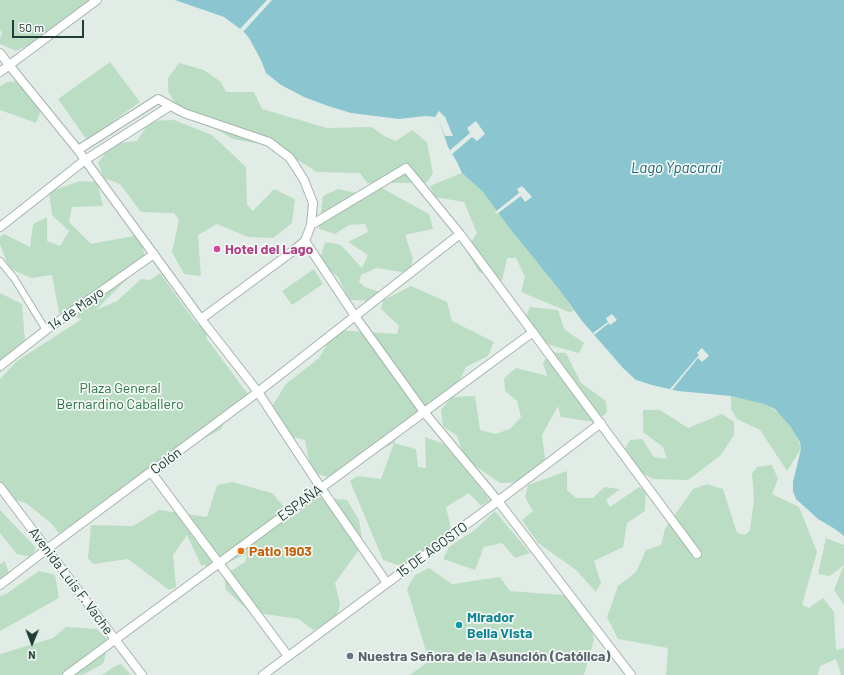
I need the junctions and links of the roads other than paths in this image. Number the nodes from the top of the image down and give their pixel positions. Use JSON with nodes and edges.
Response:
{"nodes":[{"id":1,"x":97,"y":0,"type":"edge"},
{"id":2,"x":0,"y":53,"type":"edge"},
{"id":3,"x":9,"y":65,"type":"junction"},
{"id":4,"x":0,"y":72,"type":"edge"},
{"id":5,"x":170,"y":106,"type":"junction"},
{"id":6,"x":78,"y":150,"type":"junction"},
{"id":7,"x":86,"y":160,"type":"junction"},
{"id":8,"x":311,"y":225,"type":"junction"},
{"id":9,"x":0,"y":227,"type":"edge"},
{"id":10,"x":460,"y":234,"type":"junction"},
{"id":11,"x":305,"y":241,"type":"junction"},
{"id":12,"x":154,"y":254,"type":"junction"},
{"id":13,"x":0,"y":261,"type":"edge"},
{"id":14,"x":355,"y":316,"type":"junction"},
{"id":15,"x":201,"y":319,"type":"junction"},
{"id":16,"x":46,"y":330,"type":"junction"},
{"id":17,"x":532,"y":332,"type":"junction"},
{"id":18,"x":0,"y":366,"type":"edge"},
{"id":19,"x":258,"y":392,"type":"junction"},
{"id":20,"x":424,"y":412,"type":"junction"},
{"id":21,"x":600,"y":423,"type":"junction"},
{"id":22,"x":151,"y":472,"type":"junction"},
{"id":23,"x":0,"y":487,"type":"edge"},
{"id":24,"x":321,"y":488,"type":"junction"},
{"id":25,"x":498,"y":501,"type":"junction"},
{"id":26,"x":47,"y":549,"type":"junction"},
{"id":27,"x":697,"y":554,"type":"dead end"},
{"id":28,"x":219,"y":563,"type":"junction"},
{"id":29,"x":388,"y":583,"type":"junction"},
{"id":30,"x":0,"y":585,"type":"edge"},
{"id":31,"x":116,"y":639,"type":"junction"},
{"id":32,"x":288,"y":656,"type":"junction"},
{"id":33,"x":66,"y":675,"type":"edge"},
{"id":34,"x":142,"y":675,"type":"edge"},
{"id":35,"x":263,"y":675,"type":"edge"},
{"id":36,"x":631,"y":675,"type":"edge"}],
"edges":[{"from":1,"to":3,"type":"street"},
{"from":2,"to":3,"type":"street"},
{"from":3,"to":4,"type":"street"},
{"from":3,"to":6,"type":"street"},
{"from":5,"to":6,"type":"street"},
{"from":5,"to":7,"type":"street"},
{"from":5,"to":8,"type":"street"},
{"from":6,"to":7,"type":"street"},
{"from":7,"to":9,"type":"street"},
{"from":7,"to":12,"type":"street"},
{"from":8,"to":10,"type":"street"},
{"from":8,"to":11,"type":"street"},
{"from":10,"to":14,"type":"street","name":"Colón"},
{"from":10,"to":17,"type":"street"},
{"from":11,"to":14,"type":"street"},
{"from":11,"to":15,"type":"street"},
{"from":12,"to":15,"type":"street"},
{"from":12,"to":16,"type":"street","name":"14 de Mayo"},
{"from":13,"to":16,"type":"street"},
{"from":14,"to":19,"type":"street","name":"Colón"},
{"from":14,"to":20,"type":"street"},
{"from":15,"to":19,"type":"street"},
{"from":16,"to":18,"type":"street","name":"14 de Mayo"},
{"from":17,"to":20,"type":"street","name":"ESPAÑA"},
{"from":17,"to":21,"type":"street"},
{"from":19,"to":22,"type":"street","name":"Colón"},
{"from":19,"to":24,"type":"street"},
{"from":20,"to":24,"type":"street","name":"ESPAÑA"},
{"from":20,"to":25,"type":"street"},
{"from":21,"to":25,"type":"street","name":"15 DE AGOSTO"},
{"from":21,"to":27,"type":"street"},
{"from":22,"to":26,"type":"street","name":"Colón"},
{"from":22,"to":28,"type":"street"},
{"from":23,"to":26,"type":"street","name":"Avenida Luis F. Vache"},
{"from":24,"to":28,"type":"street","name":"ESPAÑA"},
{"from":24,"to":29,"type":"street"},
{"from":25,"to":29,"type":"street","name":"15 DE AGOSTO"},
{"from":25,"to":36,"type":"street"},
{"from":26,"to":30,"type":"street","name":"Colón"},
{"from":26,"to":31,"type":"street","name":"Avenida Luis F. Vache"},
{"from":28,"to":31,"type":"street","name":"ESPAÑA"},
{"from":28,"to":32,"type":"street"},
{"from":29,"to":32,"type":"street","name":"15 DE AGOSTO"},
{"from":31,"to":33,"type":"street","name":"ESPAÑA"},
{"from":31,"to":34,"type":"street","name":"Avenida Luis F. Vache"},
{"from":32,"to":35,"type":"street","name":"15 DE AGOSTO"}]}
